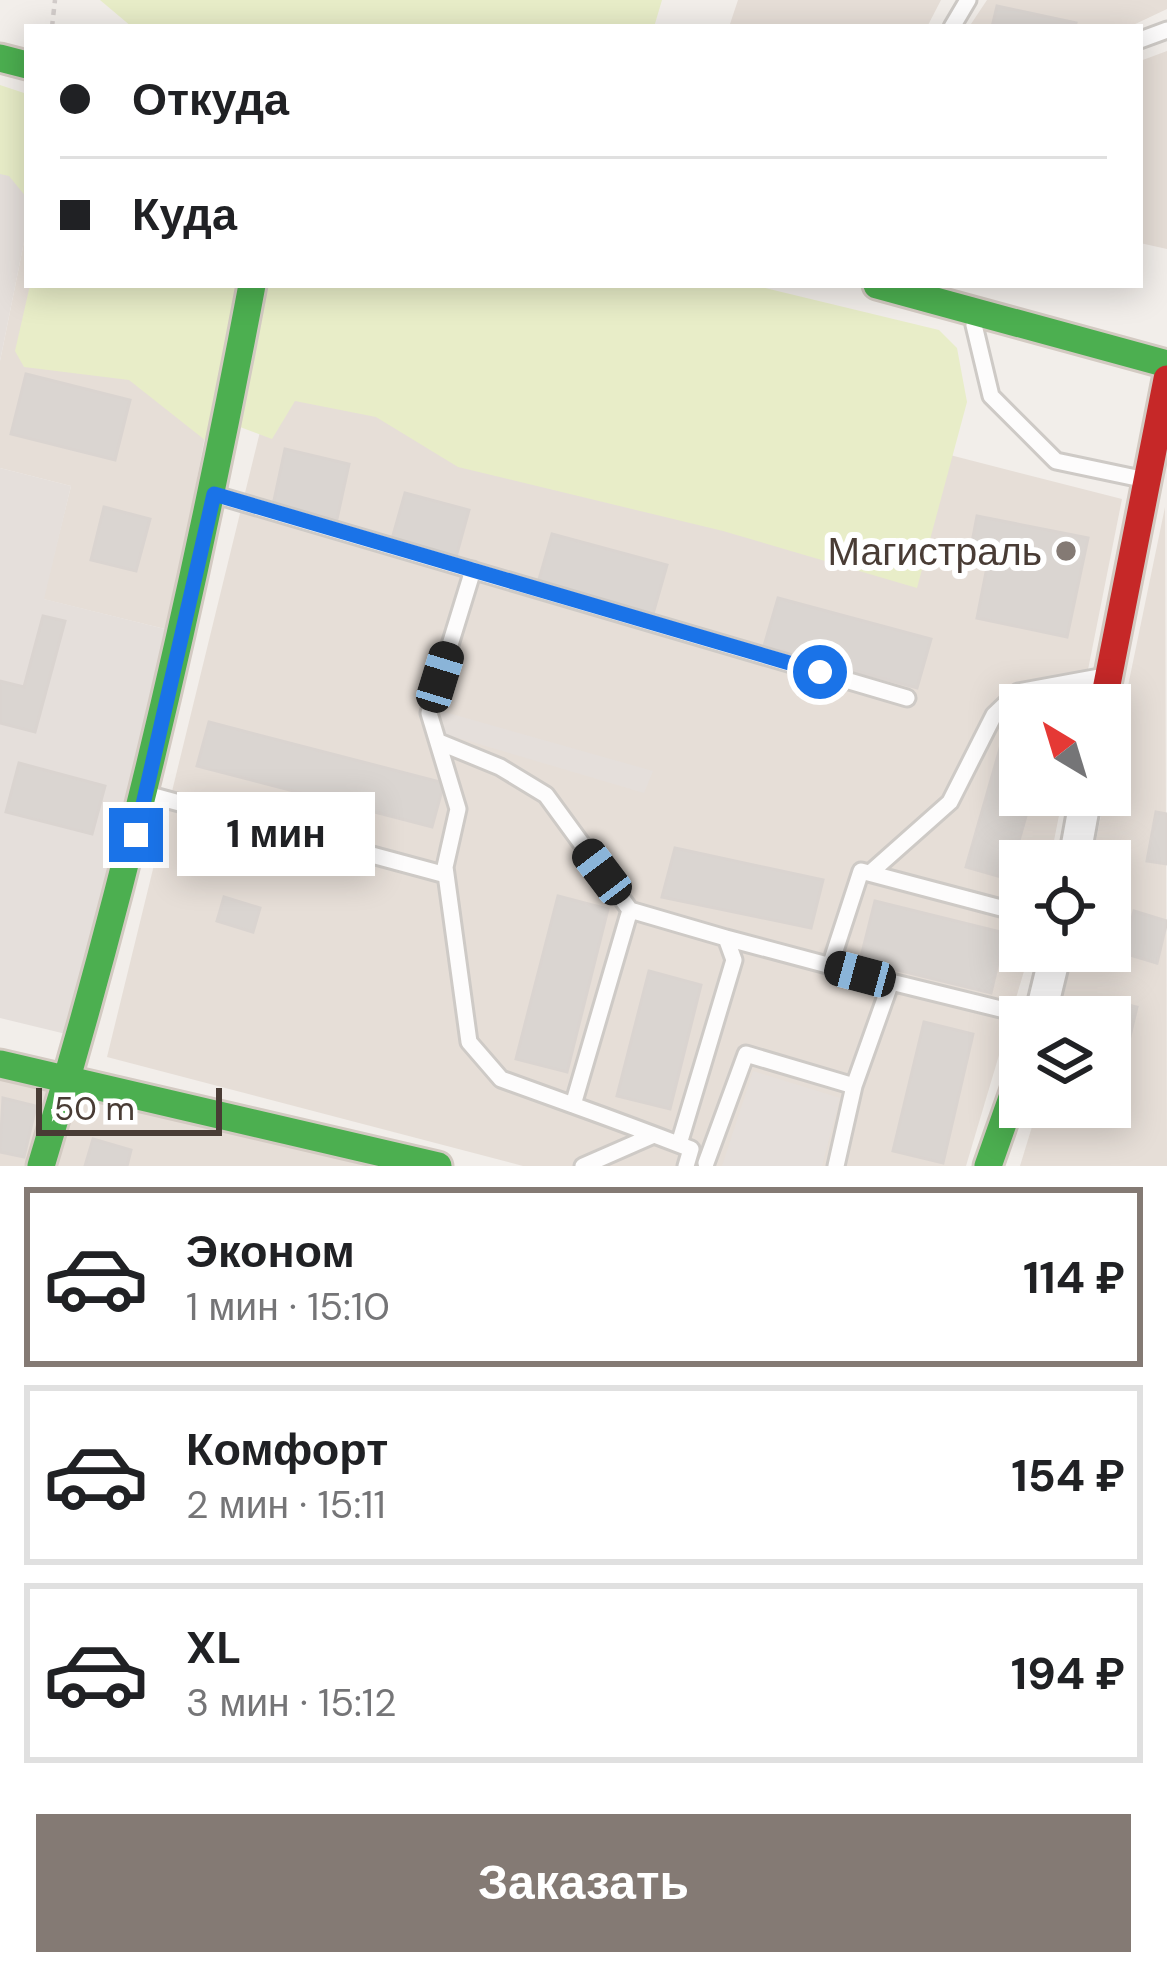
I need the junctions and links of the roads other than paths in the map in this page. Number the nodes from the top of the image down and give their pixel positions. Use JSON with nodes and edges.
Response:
{"nodes":[{"id":1,"x":251,"y":288,"type":"edge"},
{"id":2,"x":888,"y":288,"type":"edge"},
{"id":3,"x":971,"y":310,"type":"junction"},
{"id":4,"x":1167,"y":364,"type":"edge"},
{"id":5,"x":1167,"y":379,"type":"edge"},
{"id":6,"x":1161,"y":437,"type":"edge"},
{"id":7,"x":1146,"y":481,"type":"junction"},
{"id":8,"x":214,"y":494,"type":"junction"},
{"id":9,"x":473,"y":570,"type":"junction"},
{"id":10,"x":1109,"y":675,"type":"junction"},
{"id":11,"x":1107,"y":684,"type":"edge"},
{"id":12,"x":907,"y":698,"type":"dead end"},
{"id":13,"x":439,"y":742,"type":"junction"},
{"id":14,"x":148,"y":794,"type":"junction"},
{"id":15,"x":870,"y":873,"type":"junction"},
{"id":16,"x":446,"y":875,"type":"junction"},
{"id":17,"x":999,"y":907,"type":"edge"},
{"id":18,"x":630,"y":910,"type":"junction"},
{"id":19,"x":726,"y":938,"type":"junction"},
{"id":20,"x":830,"y":966,"type":"junction"},
{"id":21,"x":891,"y":982,"type":"junction"},
{"id":22,"x":999,"y":1008,"type":"edge"},
{"id":23,"x":0,"y":1064,"type":"edge"},
{"id":24,"x":68,"y":1081,"type":"junction"},
{"id":25,"x":854,"y":1086,"type":"junction"},
{"id":26,"x":573,"y":1105,"type":"junction"},
{"id":27,"x":1001,"y":1128,"type":"edge"},
{"id":28,"x":654,"y":1135,"type":"junction"},
{"id":29,"x":685,"y":1146,"type":"junction"},
{"id":30,"x":708,"y":1165,"type":"edge"},
{"id":31,"x":41,"y":1166,"type":"edge"},
{"id":32,"x":438,"y":1166,"type":"edge"},
{"id":33,"x":583,"y":1166,"type":"edge"},
{"id":34,"x":686,"y":1166,"type":"edge"},
{"id":35,"x":836,"y":1166,"type":"edge"},
{"id":36,"x":988,"y":1166,"type":"edge"}],
"edges":[{"from":1,"to":8,"type":"main road"},
{"from":2,"to":3,"type":"main road"},
{"from":3,"to":4,"type":"main road"},
{"from":3,"to":7,"type":"lane"},
{"from":5,"to":6,"type":"main road"},
{"from":6,"to":7,"type":"main road"},
{"from":7,"to":10,"type":"main road"},
{"from":8,"to":9,"type":"lane"},
{"from":8,"to":14,"type":"main road"},
{"from":9,"to":12,"type":"lane"},
{"from":9,"to":13,"type":"lane"},
{"from":10,"to":11,"type":"main road"},
{"from":10,"to":15,"type":"lane"},
{"from":13,"to":16,"type":"lane"},
{"from":13,"to":18,"type":"lane"},
{"from":14,"to":16,"type":"lane"},
{"from":14,"to":24,"type":"main road"},
{"from":15,"to":17,"type":"lane"},
{"from":15,"to":20,"type":"lane"},
{"from":16,"to":26,"type":"lane"},
{"from":18,"to":19,"type":"lane"},
{"from":18,"to":26,"type":"lane"},
{"from":19,"to":20,"type":"lane"},
{"from":19,"to":29,"type":"lane"},
{"from":20,"to":21,"type":"lane"},
{"from":21,"to":22,"type":"lane"},
{"from":21,"to":25,"type":"lane"},
{"from":23,"to":24,"type":"main road"},
{"from":24,"to":31,"type":"main road"},
{"from":24,"to":32,"type":"main road"},
{"from":25,"to":30,"type":"lane"},
{"from":25,"to":35,"type":"lane"},
{"from":26,"to":28,"type":"lane"},
{"from":27,"to":36,"type":"main road"},
{"from":28,"to":29,"type":"lane"},
{"from":28,"to":33,"type":"lane"},
{"from":29,"to":30,"type":"lane"},
{"from":29,"to":34,"type":"lane"}]}
